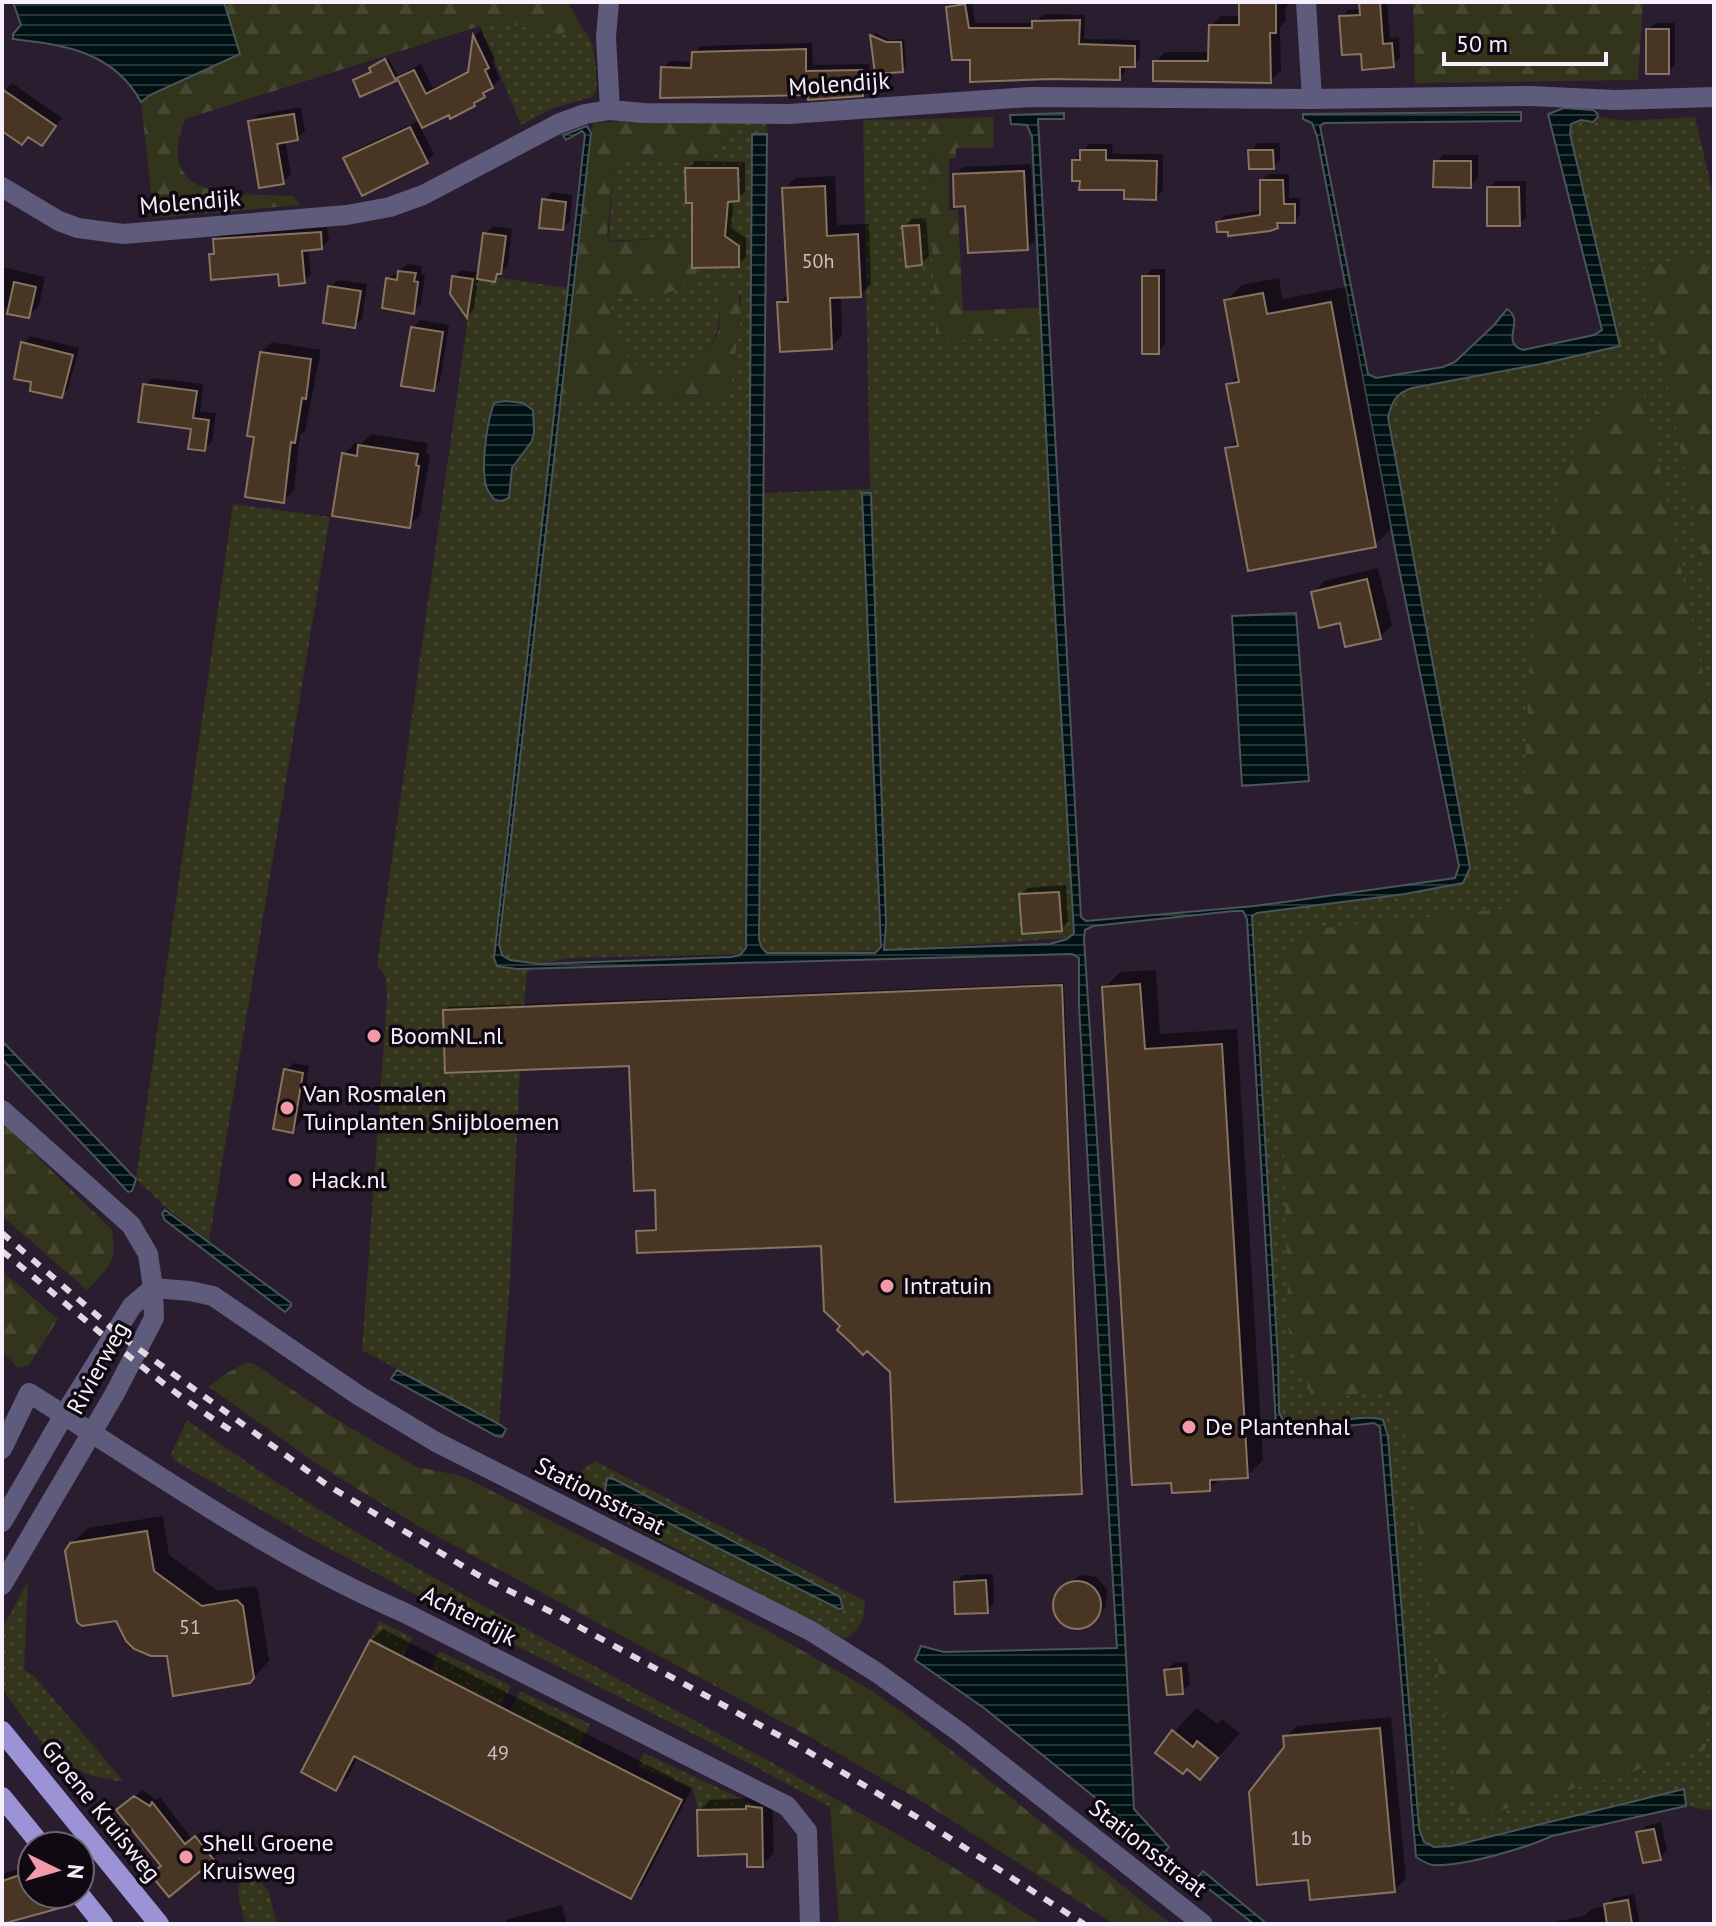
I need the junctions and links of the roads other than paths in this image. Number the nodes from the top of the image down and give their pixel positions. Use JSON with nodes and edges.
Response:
{"nodes":[{"id":1,"x":1306,"y":2,"type":"edge"},
{"id":2,"x":607,"y":5,"type":"edge"},
{"id":3,"x":1714,"y":97,"type":"edge"},
{"id":4,"x":1312,"y":99,"type":"junction"},
{"id":5,"x":610,"y":110,"type":"junction"},
{"id":6,"x":2,"y":187,"type":"edge"},
{"id":7,"x":2,"y":1110,"type":"edge"},
{"id":8,"x":153,"y":1288,"type":"junction"},
{"id":9,"x":29,"y":1393,"type":"joint"},
{"id":10,"x":64,"y":1415,"type":"junction"},
{"id":11,"x":92,"y":1432,"type":"junction"},
{"id":12,"x":2,"y":1449,"type":"edge"},
{"id":13,"x":2,"y":1522,"type":"edge"},
{"id":14,"x":2,"y":1585,"type":"edge"},
{"id":15,"x":2,"y":1731,"type":"edge"},
{"id":16,"x":2,"y":1797,"type":"edge"},
{"id":17,"x":29,"y":1830,"type":"edge"},
{"id":18,"x":159,"y":1924,"type":"edge"},
{"id":19,"x":810,"y":1924,"type":"edge"},
{"id":20,"x":1203,"y":1924,"type":"edge"}],
"edges":[{"from":1,"to":4,"type":"street"},
{"from":2,"to":5,"type":"street"},
{"from":3,"to":4,"type":"street","name":"Molendijk"},
{"from":4,"to":5,"type":"street","name":"Molendijk"},
{"from":5,"to":6,"type":"street","name":"Molendijk"},
{"from":7,"to":8,"type":"street"},
{"from":8,"to":10,"type":"street","name":"Rivierweg"},
{"from":8,"to":11,"type":"street","name":"Rivierweg"},
{"from":8,"to":20,"type":"street","name":"Stationsstraat"},
{"from":9,"to":10,"type":"street","name":"Achterdijk"},
{"from":9,"to":12,"type":"street","name":"Rivierweg"},
{"from":10,"to":11,"type":"street","name":"Achterdijk"},
{"from":10,"to":13,"type":"street","name":"Rivierweg"},
{"from":11,"to":14,"type":"street","name":"Rivierweg"},
{"from":11,"to":19,"type":"street","name":"Achterdijk"},
{"from":15,"to":18,"type":"main road","name":"Groene Kruisweg"},
{"from":16,"to":17,"type":"main road"}]}
